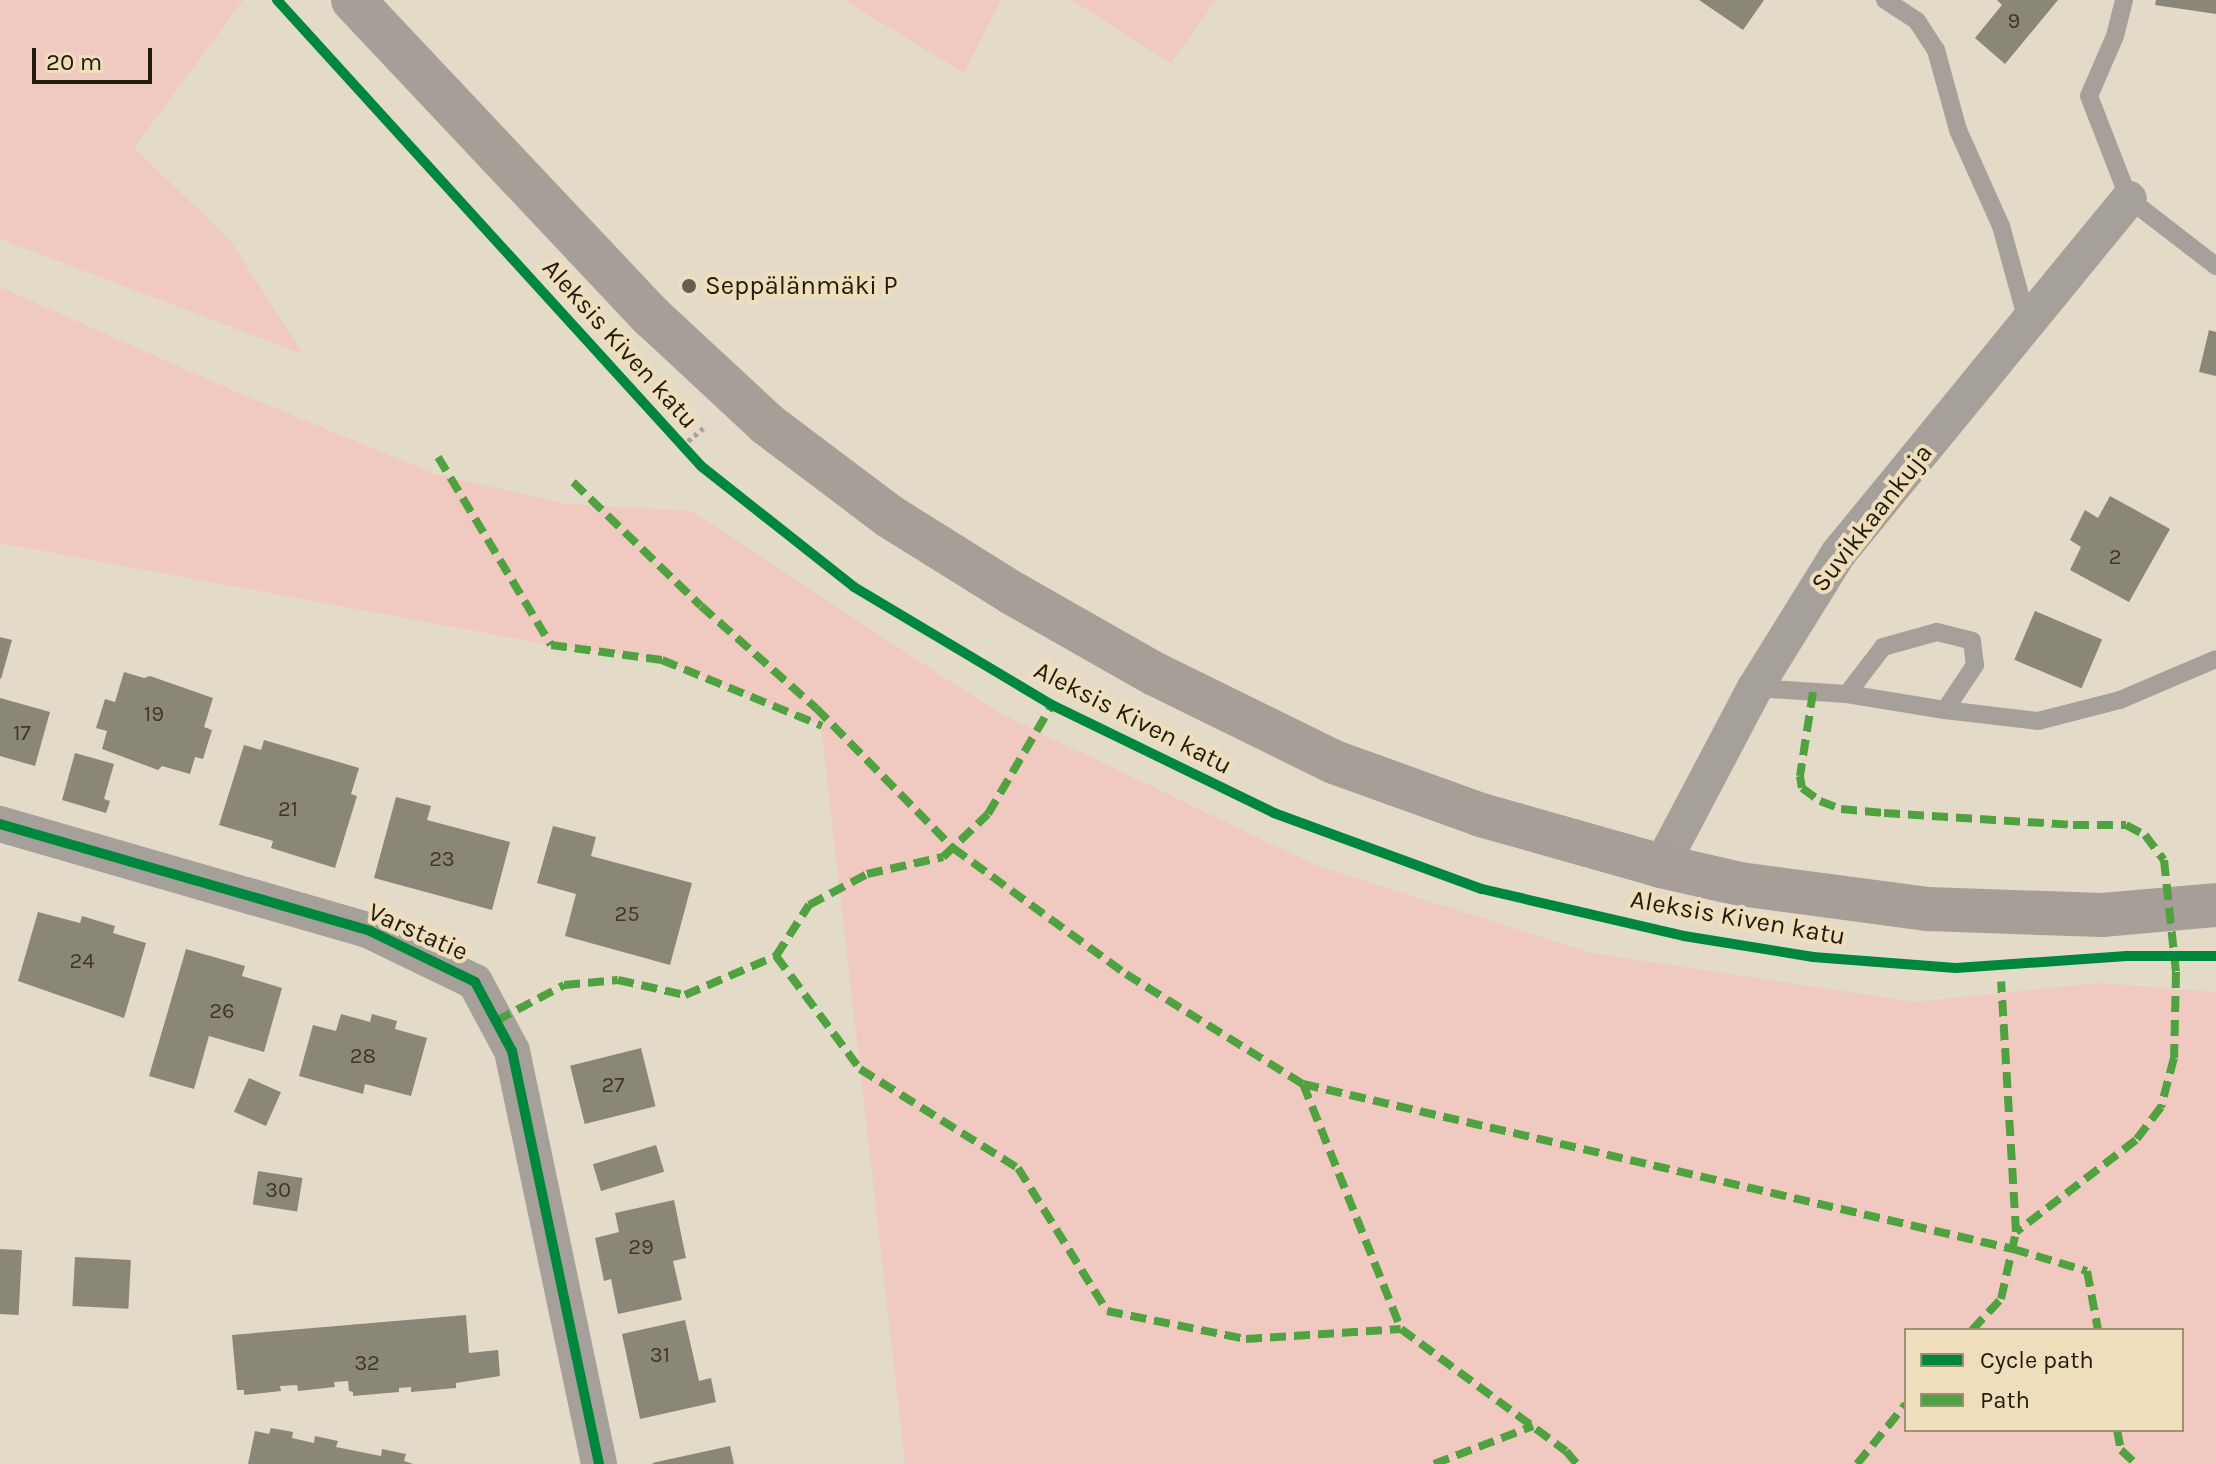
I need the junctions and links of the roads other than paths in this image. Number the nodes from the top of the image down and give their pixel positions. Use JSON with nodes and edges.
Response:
{"nodes":[{"id":1,"x":353,"y":0,"type":"edge"},
{"id":2,"x":1885,"y":0,"type":"edge"},
{"id":3,"x":2124,"y":0,"type":"edge"},
{"id":4,"x":2129,"y":199,"type":"junction"},
{"id":5,"x":2216,"y":266,"type":"edge"},
{"id":6,"x":2028,"y":324,"type":"junction"},
{"id":7,"x":2215,"y":655,"type":"edge"},
{"id":8,"x":1755,"y":688,"type":"junction"},
{"id":9,"x":1847,"y":694,"type":"junction"},
{"id":10,"x":1945,"y":710,"type":"junction"},
{"id":11,"x":0,"y":824,"type":"edge"},
{"id":12,"x":1661,"y":866,"type":"junction"},
{"id":13,"x":2216,"y":905,"type":"edge"},
{"id":14,"x":599,"y":1464,"type":"edge"}],
"edges":[{"from":1,"to":12,"type":"main road","name":"Aleksis Kiven katu"},
{"from":2,"to":6,"type":"lane"},
{"from":3,"to":4,"type":"lane"},
{"from":4,"to":5,"type":"lane"},
{"from":4,"to":6,"type":"street","name":"Suvikkaankuja"},
{"from":6,"to":8,"type":"street","name":"Suvikkaankuja"},
{"from":7,"to":10,"type":"lane"},
{"from":8,"to":9,"type":"lane"},
{"from":8,"to":12,"type":"street","name":"Suvikkaankuja"},
{"from":9,"to":10,"type":"lane"},
{"from":9,"to":10,"type":"lane"},
{"from":11,"to":14,"type":"street","name":"Varstatie"},
{"from":12,"to":13,"type":"main road","name":"Aleksis Kiven katu"}]}
